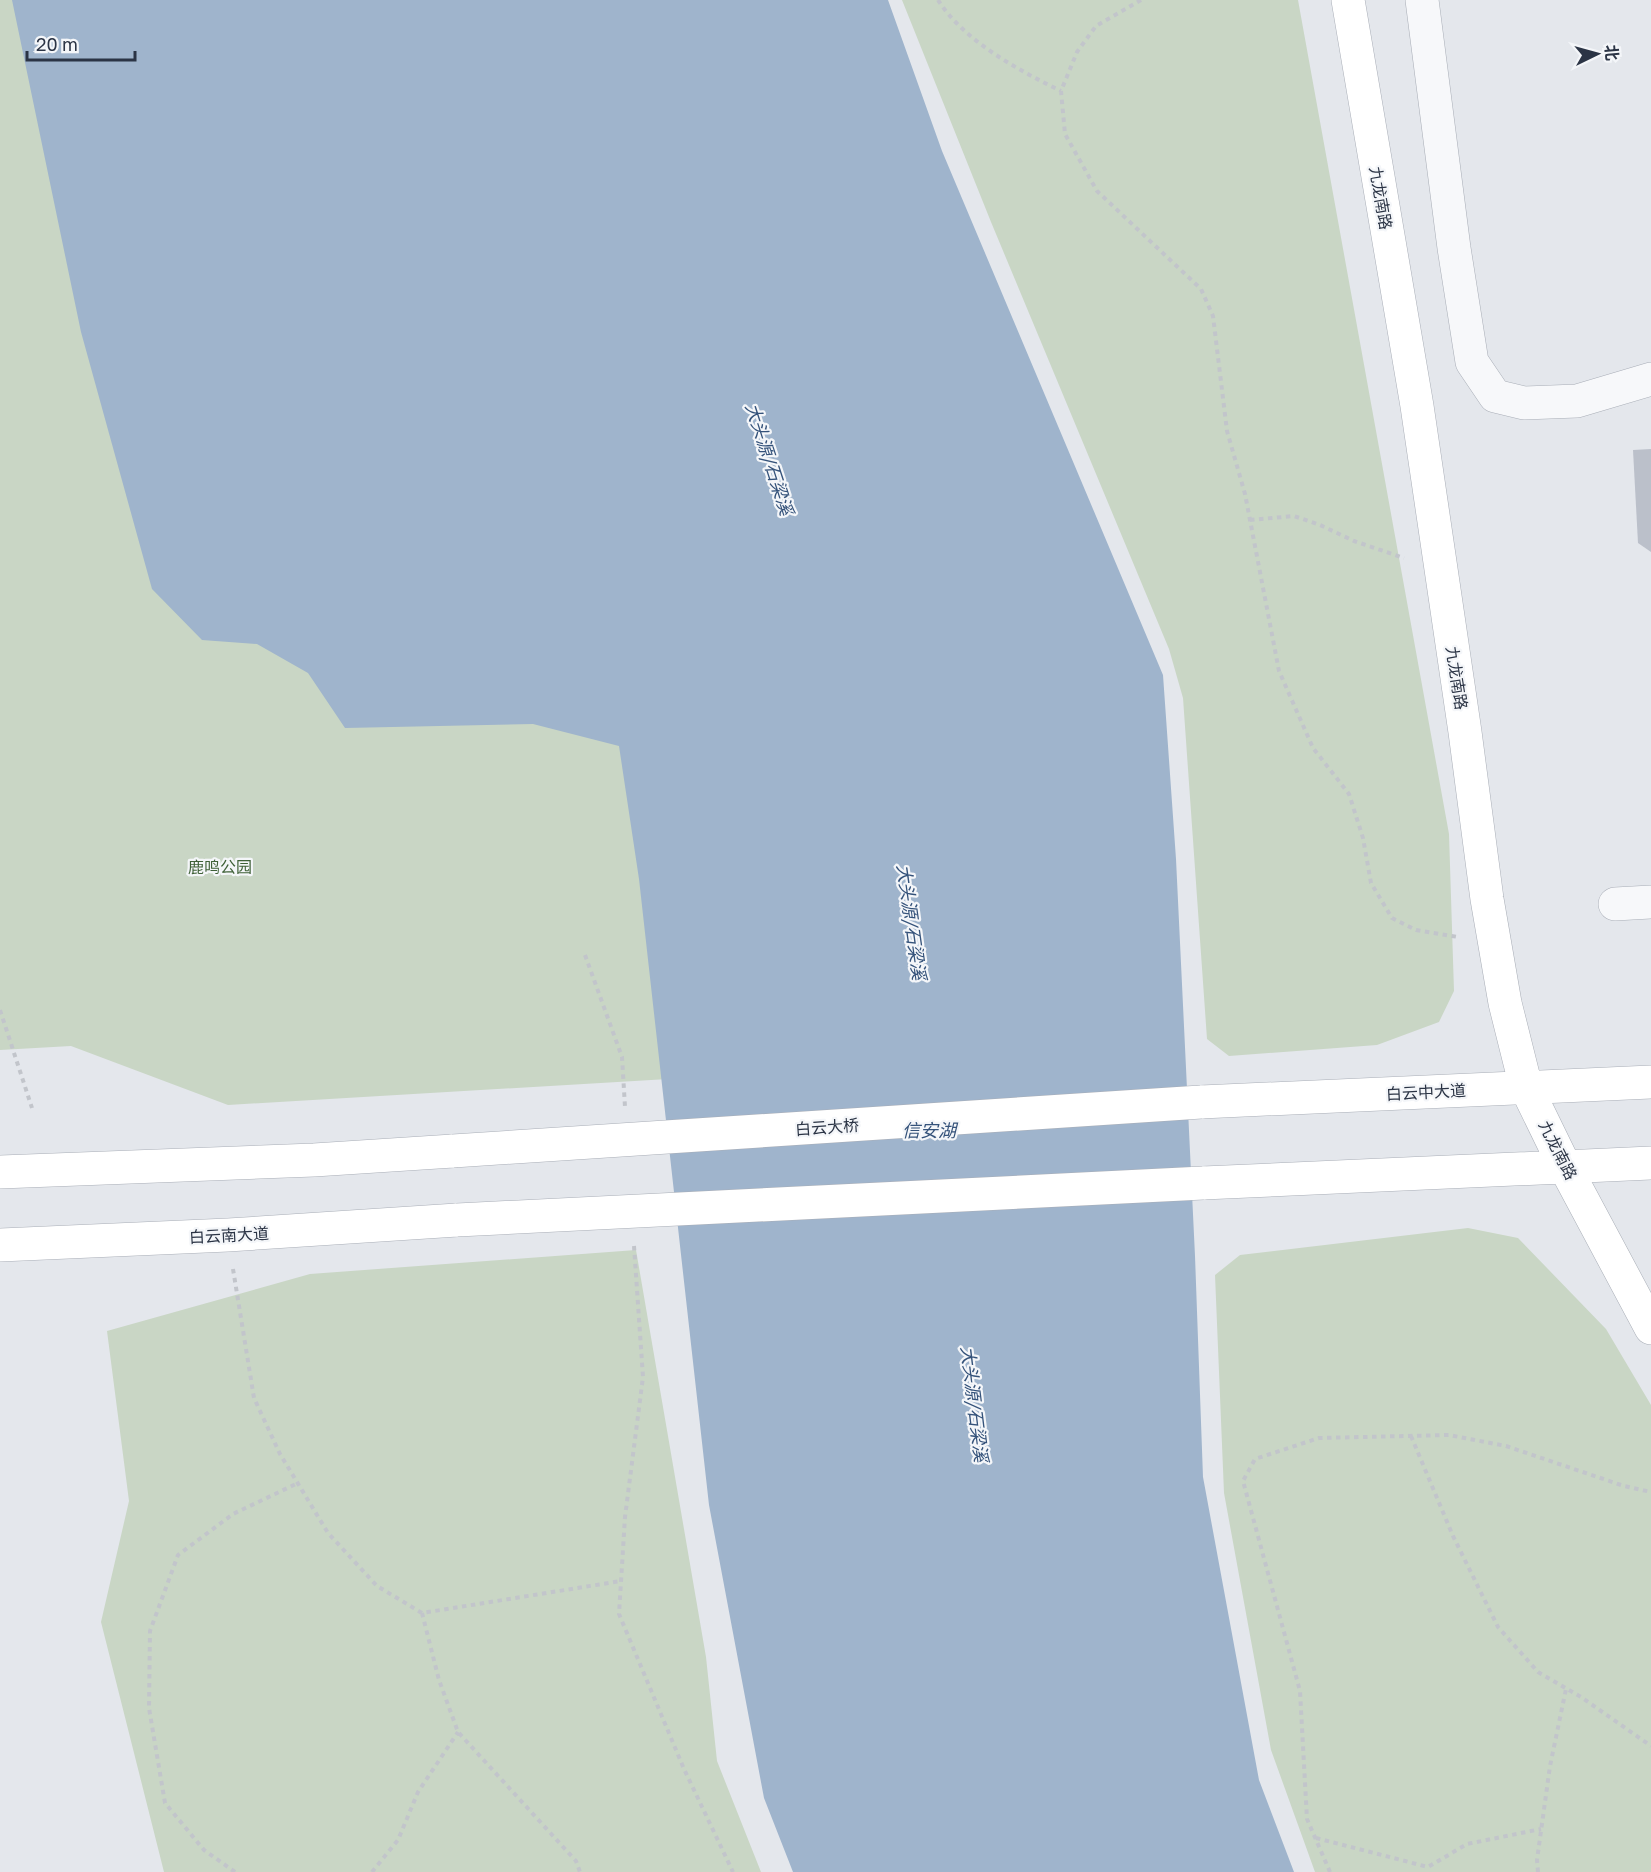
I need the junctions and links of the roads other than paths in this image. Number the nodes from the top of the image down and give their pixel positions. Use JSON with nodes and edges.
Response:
{"nodes":[{"id":1,"x":1348,"y":0,"type":"edge"},
{"id":2,"x":1422,"y":0,"type":"edge"},
{"id":3,"x":1651,"y":379,"type":"edge"},
{"id":4,"x":1651,"y":902,"type":"edge"},
{"id":5,"x":1615,"y":904,"type":"dead end"},
{"id":6,"x":1651,"y":1082,"type":"edge"},
{"id":7,"x":1526,"y":1088,"type":"junction"},
{"id":8,"x":1201,"y":1102,"type":"joint"},
{"id":9,"x":1651,"y":1163,"type":"edge"},
{"id":10,"x":1565,"y":1167,"type":"junction"},
{"id":11,"x":0,"y":1172,"type":"edge"},
{"id":12,"x":0,"y":1245,"type":"edge"},
{"id":13,"x":1651,"y":1328,"type":"edge"}],
"edges":[{"from":1,"to":7,"type":"main road","name":"九龙南路"},
{"from":2,"to":3,"type":"street"},
{"from":4,"to":5,"type":"street"},
{"from":6,"to":7,"type":"main road","name":"白云中大道"},
{"from":7,"to":8,"type":"main road","name":"白云中大道"},
{"from":7,"to":10,"type":"main road","name":"九龙南路"},
{"from":8,"to":11,"type":"main road","name":"白云大桥","bridge":true},
{"from":9,"to":10,"type":"main road"},
{"from":10,"to":12,"type":"main road","name":"白云南大道","bridge":true},
{"from":10,"to":13,"type":"main road","name":"九龙南路"}]}
